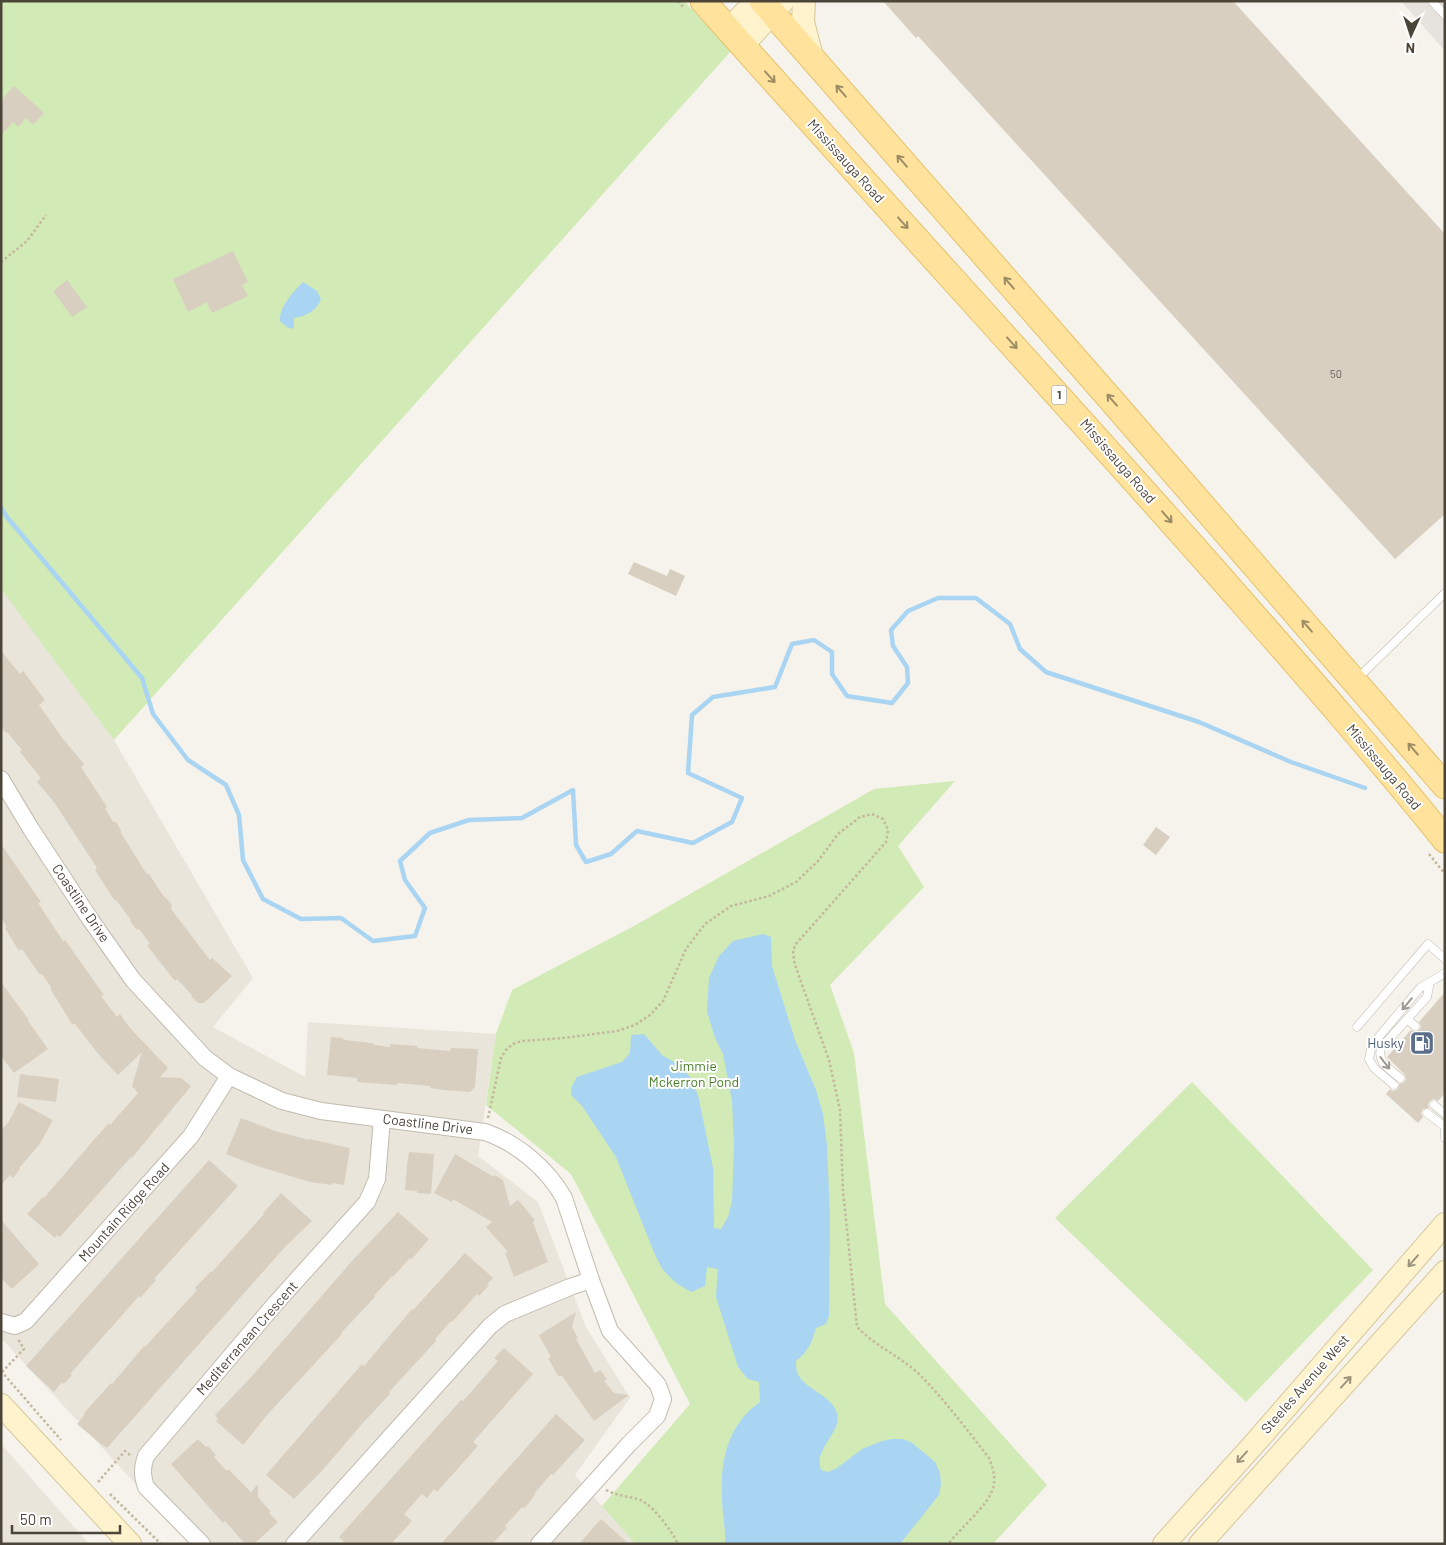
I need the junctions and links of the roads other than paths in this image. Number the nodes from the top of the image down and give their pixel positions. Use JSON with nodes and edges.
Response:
{"nodes":[{"id":1,"x":703,"y":1,"type":"edge"},
{"id":2,"x":804,"y":1,"type":"edge"},
{"id":3,"x":1432,"y":1,"type":"edge"},
{"id":4,"x":768,"y":4,"type":"edge"},
{"id":5,"x":1445,"y":15,"type":"edge"},
{"id":6,"x":735,"y":38,"type":"junction"},
{"id":7,"x":812,"y":57,"type":"junction"},
{"id":8,"x":1445,"y":593,"type":"edge"},
{"id":9,"x":1354,"y":681,"type":"junction"},
{"id":10,"x":1,"y":778,"type":"edge"},
{"id":11,"x":1445,"y":786,"type":"edge"},
{"id":12,"x":1445,"y":840,"type":"edge"},
{"id":13,"x":1445,"y":959,"type":"edge"},
{"id":14,"x":1445,"y":973,"type":"edge"},
{"id":15,"x":1430,"y":982,"type":"junction"},
{"id":16,"x":1407,"y":1019,"type":"junction"},
{"id":17,"x":1415,"y":1026,"type":"dead end"},
{"id":18,"x":1357,"y":1027,"type":"dead end"},
{"id":19,"x":229,"y":1076,"type":"junction"},
{"id":20,"x":1400,"y":1078,"type":"dead end"},
{"id":21,"x":1394,"y":1085,"type":"dead end"},
{"id":22,"x":1434,"y":1105,"type":"dead end"},
{"id":23,"x":1427,"y":1112,"type":"dead end"},
{"id":24,"x":1445,"y":1114,"type":"edge"},
{"id":25,"x":382,"y":1118,"type":"junction"},
{"id":26,"x":1444,"y":1126,"type":"edge"},
{"id":27,"x":1445,"y":1138,"type":"edge"},
{"id":28,"x":1445,"y":1224,"type":"edge"},
{"id":29,"x":1445,"y":1272,"type":"edge"},
{"id":30,"x":591,"y":1280,"type":"junction"},
{"id":31,"x":5,"y":1324,"type":"edge"},
{"id":32,"x":1,"y":1405,"type":"edge"},
{"id":33,"x":130,"y":1544,"type":"edge"},
{"id":34,"x":202,"y":1544,"type":"edge"},
{"id":35,"x":294,"y":1544,"type":"edge"},
{"id":36,"x":539,"y":1544,"type":"edge"},
{"id":37,"x":1164,"y":1544,"type":"edge"},
{"id":38,"x":1200,"y":1544,"type":"edge"}],
"edges":[{"from":1,"to":6,"type":"main road","name":"Mississauga Road","number":"1"},
{"from":2,"to":7,"type":"main road"},
{"from":3,"to":5,"type":"lane"},
{"from":4,"to":6,"type":"main road"},
{"from":4,"to":7,"type":"main road"},
{"from":6,"to":12,"type":"main road","name":"Mississauga Road","number":"1","one_way":true},
{"from":9,"to":7,"type":"main road","one_way":true},
{"from":8,"to":9,"type":"lane"},
{"from":11,"to":9,"type":"main road","one_way":true},
{"from":10,"to":19,"type":"street","name":"Coastline Drive"},
{"from":13,"to":18,"type":"lane"},
{"from":14,"to":15,"type":"lane"},
{"from":15,"to":16,"type":"lane"},
{"from":15,"to":21,"type":"lane","one_way":true},
{"from":16,"to":17,"type":"lane"},
{"from":16,"to":20,"type":"lane","one_way":true},
{"from":19,"to":25,"type":"street","name":"Coastline Drive"},
{"from":19,"to":31,"type":"street","name":"Mountain Ridge Road"},
{"from":22,"to":24,"type":"lane"},
{"from":23,"to":26,"type":"lane"},
{"from":25,"to":30,"type":"street","name":"Coastline Drive"},
{"from":25,"to":34,"type":"street","name":"Mediterranean Crescent"},
{"from":26,"to":27,"type":"lane"},
{"from":28,"to":37,"type":"main road","name":"Steeles Avenue West","one_way":true},
{"from":38,"to":29,"type":"main road","name":"Steeles Avenue West","one_way":true},
{"from":30,"to":35,"type":"street"},
{"from":30,"to":36,"type":"street","name":"Coastline Drive"},
{"from":32,"to":33,"type":"main road"}]}
